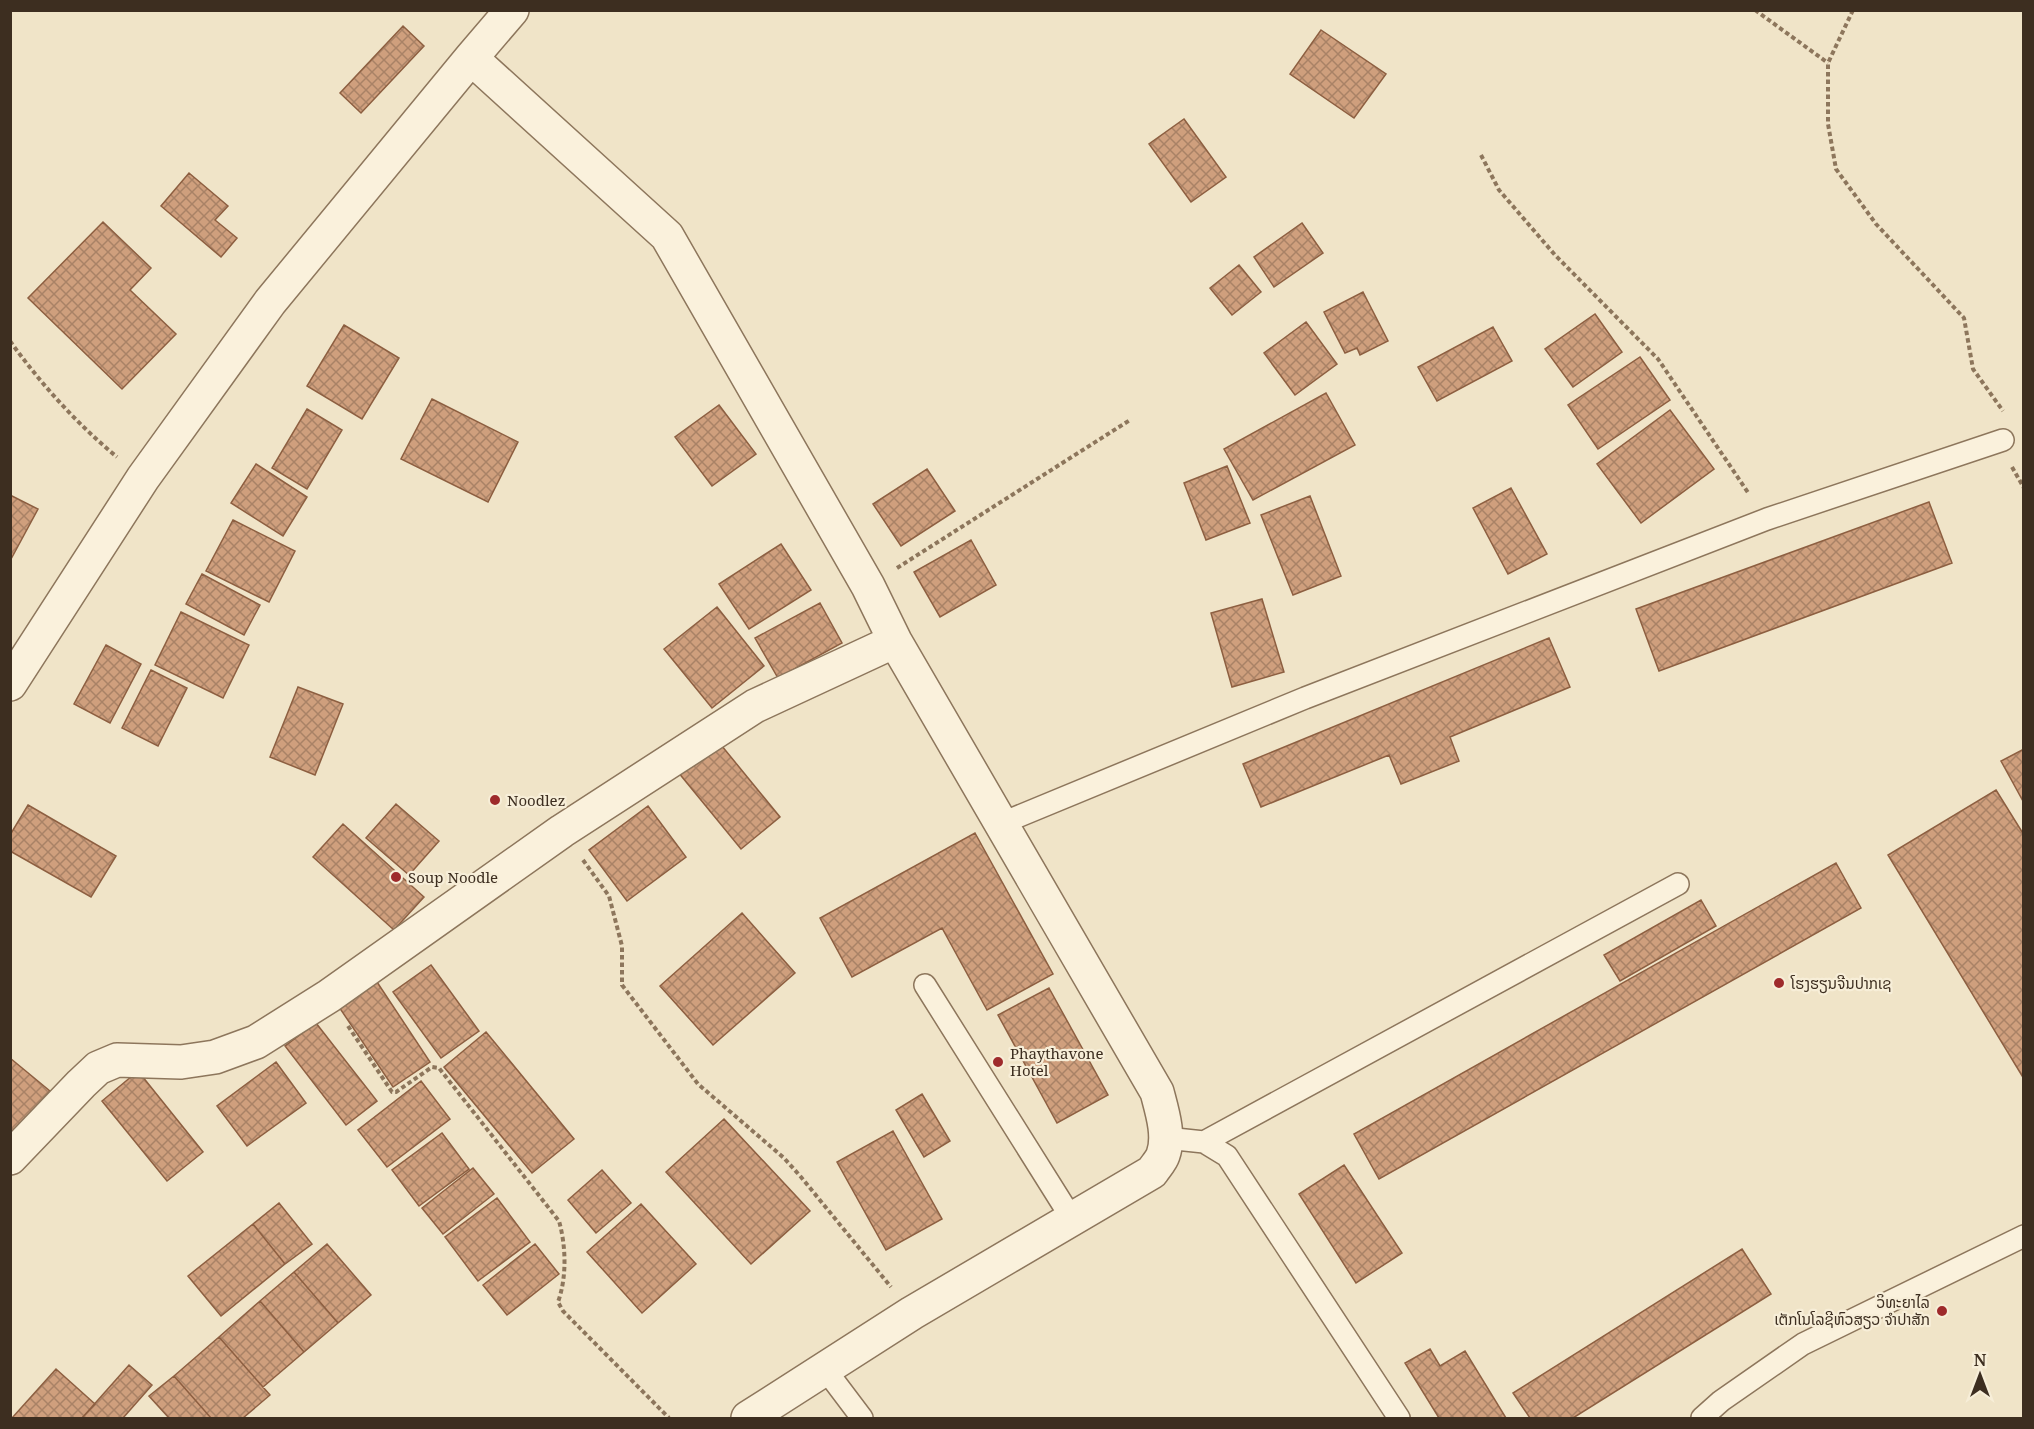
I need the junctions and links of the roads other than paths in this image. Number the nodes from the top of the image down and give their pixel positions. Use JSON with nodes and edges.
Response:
{"nodes":[{"id":1,"x":512,"y":10,"type":"edge"},
{"id":2,"x":471,"y":58,"type":"junction"},
{"id":3,"x":2003,"y":440,"type":"road end"},
{"id":4,"x":895,"y":641,"type":"junction"},
{"id":5,"x":10,"y":684,"type":"edge"},
{"id":6,"x":1000,"y":824,"type":"junction"},
{"id":7,"x":1678,"y":884,"type":"dead end"},
{"id":8,"x":926,"y":985,"type":"dead end"},
{"id":9,"x":1166,"y":1138,"type":"junction"},
{"id":10,"x":1204,"y":1142,"type":"junction"},
{"id":11,"x":10,"y":1158,"type":"edge"},
{"id":12,"x":1072,"y":1219,"type":"junction"},
{"id":13,"x":2024,"y":1236,"type":"edge"},
{"id":14,"x":825,"y":1369,"type":"junction"},
{"id":15,"x":748,"y":1419,"type":"edge"},
{"id":16,"x":862,"y":1419,"type":"edge"},
{"id":17,"x":1399,"y":1419,"type":"edge"},
{"id":18,"x":1702,"y":1419,"type":"edge"}],
"edges":[{"from":1,"to":2,"type":"street"},
{"from":2,"to":4,"type":"street"},
{"from":2,"to":5,"type":"street"},
{"from":3,"to":6,"type":"lane"},
{"from":4,"to":6,"type":"street"},
{"from":4,"to":11,"type":"street"},
{"from":6,"to":9,"type":"street"},
{"from":7,"to":10,"type":"lane"},
{"from":8,"to":12,"type":"lane"},
{"from":9,"to":10,"type":"lane"},
{"from":9,"to":12,"type":"street"},
{"from":10,"to":17,"type":"lane"},
{"from":12,"to":14,"type":"street"},
{"from":13,"to":18,"type":"lane"},
{"from":14,"to":15,"type":"street"},
{"from":14,"to":16,"type":"lane"}]}
